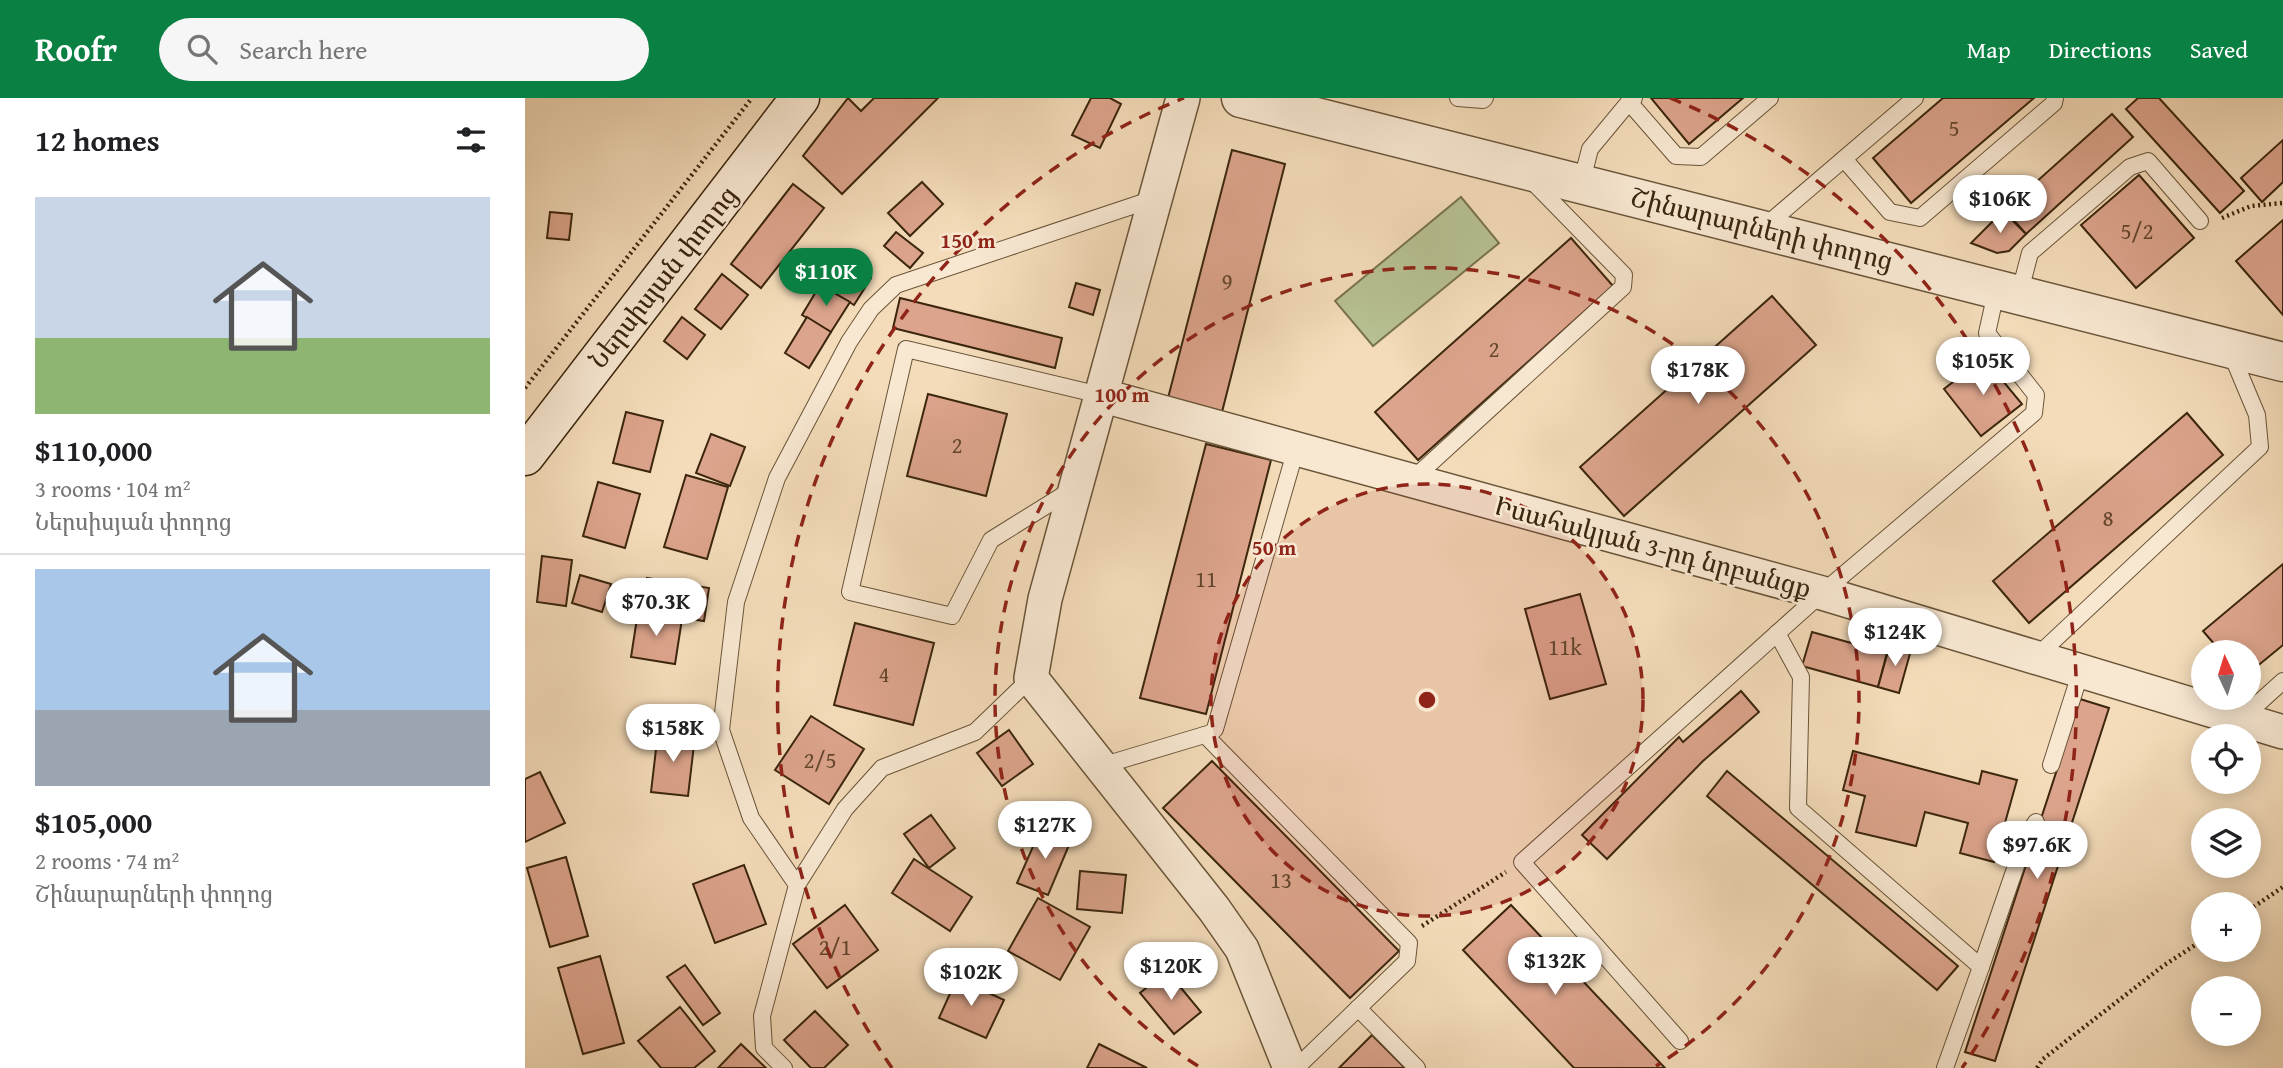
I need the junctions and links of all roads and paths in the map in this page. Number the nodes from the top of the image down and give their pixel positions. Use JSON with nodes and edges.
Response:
{"nodes":[{"id":1,"x":752,"y":98,"type":"edge"},
{"id":2,"x":800,"y":98,"type":"edge"},
{"id":3,"x":1182,"y":98,"type":"edge"},
{"id":4,"x":1241,"y":98,"type":"edge"},
{"id":5,"x":1458,"y":98,"type":"edge"},
{"id":6,"x":1485,"y":98,"type":"edge"},
{"id":7,"x":1770,"y":98,"type":"edge"},
{"id":8,"x":1915,"y":98,"type":"edge"},
{"id":9,"x":2055,"y":98,"type":"edge"},
{"id":10,"x":1632,"y":100,"type":"edge"},
{"id":11,"x":1844,"y":159,"type":"junction"},
{"id":12,"x":1520,"y":168,"type":"junction"},
{"id":13,"x":1581,"y":184,"type":"junction"},
{"id":14,"x":1156,"y":198,"type":"junction"},
{"id":15,"x":2283,"y":202,"type":"edge"},
{"id":16,"x":2223,"y":218,"type":"dead end"},
{"id":17,"x":2200,"y":221,"type":"dead end"},
{"id":18,"x":1762,"y":229,"type":"junction"},
{"id":19,"x":2008,"y":291,"type":"junction"},
{"id":20,"x":2229,"y":348,"type":"junction"},
{"id":21,"x":2283,"y":362,"type":"edge"},
{"id":22,"x":525,"y":388,"type":"edge"},
{"id":23,"x":1100,"y":395,"type":"junction"},
{"id":24,"x":1296,"y":449,"type":"junction"},
{"id":25,"x":525,"y":456,"type":"edge"},
{"id":26,"x":1412,"y":480,"type":"junction"},
{"id":27,"x":1075,"y":487,"type":"junction"},
{"id":28,"x":1822,"y":593,"type":"junction"},
{"id":29,"x":1777,"y":633,"type":"junction"},
{"id":30,"x":2036,"y":657,"type":"junction"},
{"id":31,"x":2081,"y":671,"type":"junction"},
{"id":32,"x":1031,"y":678,"type":"junction"},
{"id":33,"x":2283,"y":681,"type":"edge"},
{"id":34,"x":2242,"y":719,"type":"junction"},
{"id":35,"x":2283,"y":732,"type":"edge"},
{"id":36,"x":1205,"y":735,"type":"junction"},
{"id":37,"x":2051,"y":765,"type":"dead end"},
{"id":38,"x":1101,"y":766,"type":"junction"},
{"id":39,"x":2036,"y":822,"type":"dead end"},
{"id":40,"x":1522,"y":862,"type":"junction"},
{"id":41,"x":797,"y":886,"type":"junction"},
{"id":42,"x":2283,"y":887,"type":"edge"},
{"id":43,"x":2261,"y":902,"type":"edge"},
{"id":44,"x":1419,"y":928,"type":"dead end"},
{"id":45,"x":2191,"y":948,"type":"edge"},
{"id":46,"x":1982,"y":967,"type":"junction"},
{"id":47,"x":1358,"y":1008,"type":"junction"},
{"id":48,"x":1680,"y":1041,"type":"dead end"},
{"id":49,"x":784,"y":1068,"type":"edge"},
{"id":50,"x":1290,"y":1068,"type":"edge"},
{"id":51,"x":1296,"y":1068,"type":"edge"},
{"id":52,"x":1417,"y":1068,"type":"edge"},
{"id":53,"x":1945,"y":1068,"type":"edge"},
{"id":54,"x":2037,"y":1068,"type":"edge"}],
"edges":[{"from":1,"to":22,"type":"path"},
{"from":2,"to":25,"type":"street","name":"Ներսիսյան փողոց"},
{"from":3,"to":14,"type":"street"},
{"from":4,"to":12,"type":"street","name":"Շինարարների փողոց"},
{"from":5,"to":6,"type":"lane"},
{"from":7,"to":10,"type":"lane"},
{"from":8,"to":11,"type":"lane"},
{"from":9,"to":11,"type":"lane"},
{"from":10,"to":13,"type":"lane"},
{"from":11,"to":18,"type":"lane"},
{"from":12,"to":13,"type":"street","name":"Շինարարների փողոց"},
{"from":12,"to":26,"type":"lane"},
{"from":13,"to":18,"type":"street","name":"Շինարարների փողոց"},
{"from":14,"to":23,"type":"street"},
{"from":14,"to":41,"type":"lane"},
{"from":15,"to":16,"type":"path"},
{"from":17,"to":19,"type":"lane"},
{"from":18,"to":19,"type":"street","name":"Շինարարների փողոց"},
{"from":19,"to":20,"type":"street","name":"Շինարարների փողոց"},
{"from":19,"to":28,"type":"lane"},
{"from":20,"to":21,"type":"street","name":"Շինարարների փողոց"},
{"from":20,"to":30,"type":"lane"},
{"from":23,"to":24,"type":"street","name":"Իսահակյան 3-րդ նրբանցք"},
{"from":23,"to":27,"type":"street"},
{"from":23,"to":27,"type":"lane"},
{"from":24,"to":26,"type":"street","name":"Իսահակյան 3-րդ նրբանցք"},
{"from":24,"to":36,"type":"lane"},
{"from":26,"to":28,"type":"street","name":"Իսահակյան 3-րդ նրբանցք"},
{"from":27,"to":32,"type":"street"},
{"from":28,"to":29,"type":"lane"},
{"from":28,"to":30,"type":"street","name":"Իսահակյան 3-րդ նրբանցք"},
{"from":29,"to":40,"type":"lane"},
{"from":29,"to":46,"type":"lane"},
{"from":30,"to":31,"type":"street","name":"Իսահակյան 3-րդ նրբանցք"},
{"from":31,"to":34,"type":"street","name":"Իսահակյան 3-րդ նրբանցք"},
{"from":31,"to":37,"type":"lane"},
{"from":32,"to":38,"type":"street"},
{"from":32,"to":41,"type":"lane"},
{"from":33,"to":34,"type":"lane"},
{"from":34,"to":35,"type":"street","name":"Իսահակյան 3-րդ նրբանցք"},
{"from":36,"to":38,"type":"lane"},
{"from":36,"to":47,"type":"lane"},
{"from":38,"to":50,"type":"street"},
{"from":39,"to":46,"type":"lane"},
{"from":40,"to":44,"type":"path"},
{"from":40,"to":48,"type":"lane"},
{"from":41,"to":49,"type":"lane"},
{"from":42,"to":43,"type":"path"},
{"from":45,"to":54,"type":"path"},
{"from":46,"to":53,"type":"lane"},
{"from":47,"to":51,"type":"lane"},
{"from":47,"to":52,"type":"lane"}]}
